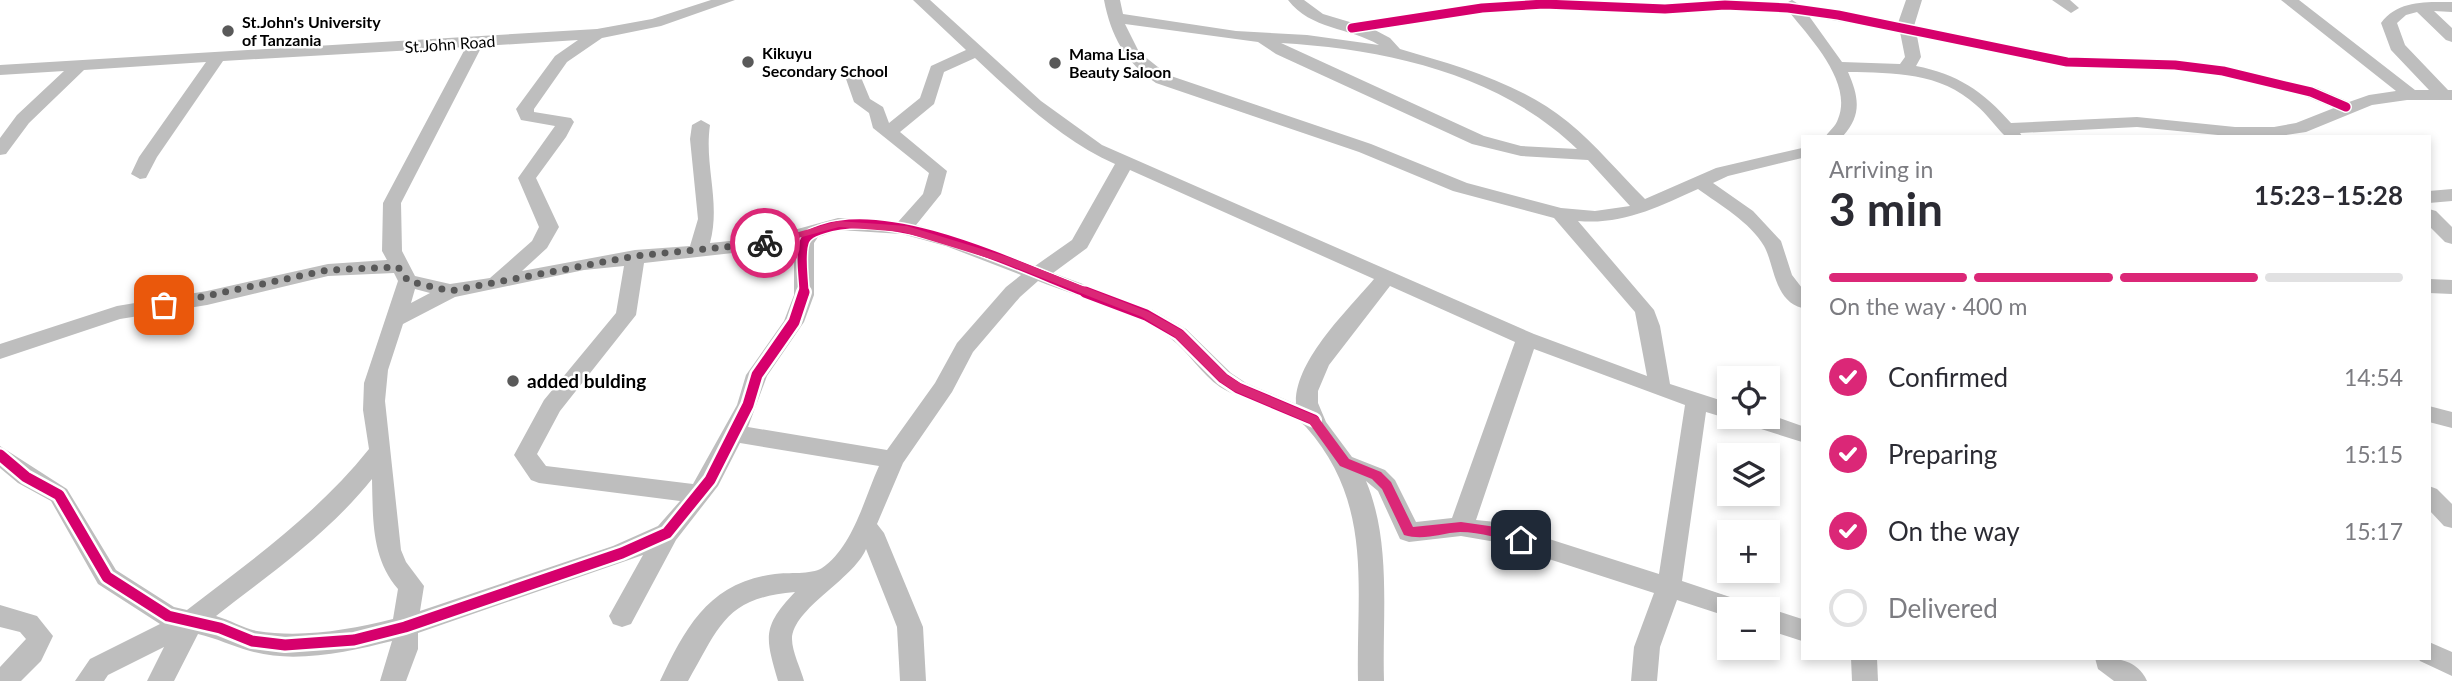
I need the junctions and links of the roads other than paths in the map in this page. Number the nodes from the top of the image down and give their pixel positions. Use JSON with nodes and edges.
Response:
{"nodes":[{"id":1,"x":727,"y":0,"type":"edge"},
{"id":2,"x":921,"y":0,"type":"edge"},
{"id":3,"x":1296,"y":0,"type":"edge"},
{"id":4,"x":1914,"y":0,"type":"edge"},
{"id":5,"x":2289,"y":0,"type":"edge"},
{"id":6,"x":1792,"y":5,"type":"edge"},
{"id":7,"x":2452,"y":7,"type":"edge"},
{"id":8,"x":2422,"y":8,"type":"junction"},
{"id":9,"x":1114,"y":9,"type":"edge"},
{"id":10,"x":1352,"y":28,"type":"junction"},
{"id":11,"x":1906,"y":31,"type":"junction"},
{"id":12,"x":597,"y":34,"type":"junction"},
{"id":13,"x":1261,"y":37,"type":"junction"},
{"id":14,"x":2452,"y":37,"type":"edge"},
{"id":15,"x":476,"y":42,"type":"junction"},
{"id":16,"x":976,"y":52,"type":"junction"},
{"id":17,"x":1394,"y":52,"type":"junction"},
{"id":18,"x":219,"y":56,"type":"junction"},
{"id":19,"x":80,"y":65,"type":"junction"},
{"id":20,"x":1838,"y":67,"type":"junction"},
{"id":21,"x":1906,"y":69,"type":"junction"},
{"id":22,"x":0,"y":70,"type":"edge"},
{"id":23,"x":854,"y":79,"type":"dead end"},
{"id":24,"x":2411,"y":95,"type":"junction"},
{"id":25,"x":2448,"y":95,"type":"edge"},
{"id":26,"x":2346,"y":107,"type":"junction"},
{"id":27,"x":701,"y":125,"type":"dead end"},
{"id":28,"x":889,"y":132,"type":"junction"},
{"id":29,"x":2009,"y":132,"type":"edge"},
{"id":30,"x":1835,"y":135,"type":"edge"},
{"id":31,"x":2,"y":146,"type":"edge"},
{"id":32,"x":1591,"y":155,"type":"junction"},
{"id":33,"x":1801,"y":155,"type":"edge"},
{"id":34,"x":1124,"y":164,"type":"junction"},
{"id":35,"x":140,"y":174,"type":"dead end"},
{"id":36,"x":1700,"y":182,"type":"junction"},
{"id":37,"x":2452,"y":195,"type":"edge"},
{"id":38,"x":2431,"y":197,"type":"edge"},
{"id":39,"x":1643,"y":208,"type":"junction"},
{"id":40,"x":1561,"y":214,"type":"junction"},
{"id":41,"x":2431,"y":217,"type":"edge"},
{"id":42,"x":903,"y":228,"type":"junction"},
{"id":43,"x":811,"y":233,"type":"junction"},
{"id":44,"x":2452,"y":238,"type":"edge"},
{"id":45,"x":698,"y":251,"type":"junction"},
{"id":46,"x":635,"y":256,"type":"junction"},
{"id":47,"x":1036,"y":272,"type":"junction"},
{"id":48,"x":403,"y":274,"type":"junction"},
{"id":49,"x":1385,"y":278,"type":"junction"},
{"id":50,"x":495,"y":284,"type":"junction"},
{"id":51,"x":2431,"y":286,"type":"edge"},
{"id":52,"x":2452,"y":287,"type":"edge"},
{"id":53,"x":450,"y":291,"type":"junction"},
{"id":54,"x":1801,"y":300,"type":"edge"},
{"id":55,"x":397,"y":319,"type":"junction"},
{"id":56,"x":1527,"y":339,"type":"junction"},
{"id":57,"x":0,"y":352,"type":"edge"},
{"id":58,"x":1660,"y":389,"type":"junction"},
{"id":59,"x":1697,"y":401,"type":"junction"},
{"id":60,"x":1717,"y":407,"type":"edge"},
{"id":61,"x":2431,"y":415,"type":"edge"},
{"id":62,"x":1314,"y":420,"type":"junction"},
{"id":63,"x":2452,"y":420,"type":"edge"},
{"id":64,"x":1780,"y":427,"type":"edge"},
{"id":65,"x":732,"y":433,"type":"junction"},
{"id":66,"x":1801,"y":434,"type":"edge"},
{"id":67,"x":381,"y":450,"type":"junction"},
{"id":68,"x":0,"y":455,"type":"edge"},
{"id":69,"x":893,"y":460,"type":"junction"},
{"id":70,"x":1344,"y":463,"type":"junction"},
{"id":71,"x":699,"y":494,"type":"junction"},
{"id":72,"x":2431,"y":497,"type":"edge"},
{"id":73,"x":2452,"y":519,"type":"edge"},
{"id":74,"x":1461,"y":527,"type":"junction"},
{"id":75,"x":864,"y":529,"type":"junction"},
{"id":76,"x":667,"y":533,"type":"junction"},
{"id":77,"x":829,"y":579,"type":"junction"},
{"id":78,"x":1669,"y":587,"type":"junction"},
{"id":79,"x":1717,"y":603,"type":"edge"},
{"id":80,"x":0,"y":617,"type":"edge"},
{"id":81,"x":622,"y":617,"type":"dead end"},
{"id":82,"x":191,"y":621,"type":"junction"},
{"id":83,"x":1780,"y":623,"type":"edge"},
{"id":84,"x":405,"y":627,"type":"junction"},
{"id":85,"x":1801,"y":630,"type":"edge"},
{"id":86,"x":2431,"y":644,"type":"edge"},
{"id":87,"x":2452,"y":649,"type":"edge"},
{"id":88,"x":2431,"y":654,"type":"edge"},
{"id":89,"x":1864,"y":660,"type":"edge"},
{"id":90,"x":2452,"y":665,"type":"edge"},
{"id":91,"x":2104,"y":667,"type":"edge"},
{"id":92,"x":3,"y":681,"type":"edge"},
{"id":93,"x":88,"y":681,"type":"edge"},
{"id":94,"x":160,"y":681,"type":"edge"},
{"id":95,"x":393,"y":681,"type":"edge"},
{"id":96,"x":673,"y":681,"type":"edge"},
{"id":97,"x":792,"y":681,"type":"edge"},
{"id":98,"x":913,"y":681,"type":"edge"},
{"id":99,"x":1371,"y":681,"type":"edge"},
{"id":100,"x":1644,"y":681,"type":"edge"},
{"id":101,"x":1865,"y":681,"type":"edge"},
{"id":102,"x":2134,"y":681,"type":"edge"}],
"edges":[{"from":1,"to":12,"type":"street","name":"St.John Road"},
{"from":2,"to":16,"type":"street"},
{"from":3,"to":10,"type":"street"},
{"from":4,"to":11,"type":"street"},
{"from":5,"to":24,"type":"street"},
{"from":6,"to":10,"type":"street"},
{"from":6,"to":11,"type":"street"},
{"from":6,"to":20,"type":"street"},
{"from":7,"to":8,"type":"street"},
{"from":8,"to":14,"type":"street"},
{"from":8,"to":25,"type":"street"},
{"from":9,"to":13,"type":"street"},
{"from":9,"to":40,"type":"street"},
{"from":10,"to":17,"type":"street"},
{"from":11,"to":21,"type":"street"},
{"from":11,"to":26,"type":"street"},
{"from":12,"to":15,"type":"street","name":"St.John Road"},
{"from":12,"to":50,"type":"street"},
{"from":13,"to":17,"type":"street"},
{"from":13,"to":32,"type":"street"},
{"from":15,"to":18,"type":"street","name":"St.John Road"},
{"from":15,"to":48,"type":"street"},
{"from":16,"to":28,"type":"street"},
{"from":16,"to":34,"type":"street"},
{"from":17,"to":32,"type":"street"},
{"from":18,"to":19,"type":"street","name":"St.John Road"},
{"from":18,"to":35,"type":"street"},
{"from":19,"to":22,"type":"street","name":"St.John Road"},
{"from":19,"to":31,"type":"street"},
{"from":20,"to":21,"type":"street"},
{"from":20,"to":30,"type":"street"},
{"from":21,"to":29,"type":"street"},
{"from":23,"to":28,"type":"street"},
{"from":24,"to":25,"type":"street"},
{"from":24,"to":26,"type":"street"},
{"from":26,"to":29,"type":"street"},
{"from":27,"to":45,"type":"street"},
{"from":28,"to":42,"type":"street"},
{"from":32,"to":39,"type":"street"},
{"from":33,"to":36,"type":"street"},
{"from":34,"to":47,"type":"street"},
{"from":34,"to":49,"type":"street"},
{"from":36,"to":39,"type":"street"},
{"from":36,"to":54,"type":"street"},
{"from":37,"to":38,"type":"street"},
{"from":39,"to":40,"type":"street"},
{"from":40,"to":58,"type":"street"},
{"from":41,"to":44,"type":"street"},
{"from":42,"to":43,"type":"street"},
{"from":42,"to":47,"type":"street"},
{"from":43,"to":45,"type":"street"},
{"from":43,"to":65,"type":"street"},
{"from":45,"to":46,"type":"street"},
{"from":46,"to":50,"type":"street"},
{"from":46,"to":71,"type":"street"},
{"from":47,"to":62,"type":"street"},
{"from":47,"to":69,"type":"street"},
{"from":48,"to":53,"type":"street"},
{"from":48,"to":55,"type":"street"},
{"from":48,"to":57,"type":"street"},
{"from":49,"to":56,"type":"street"},
{"from":49,"to":62,"type":"street"},
{"from":50,"to":53,"type":"street"},
{"from":51,"to":52,"type":"street"},
{"from":53,"to":55,"type":"street"},
{"from":55,"to":67,"type":"street"},
{"from":56,"to":58,"type":"street"},
{"from":56,"to":74,"type":"street"},
{"from":58,"to":59,"type":"street"},
{"from":59,"to":60,"type":"street"},
{"from":59,"to":78,"type":"street"},
{"from":61,"to":63,"type":"street"},
{"from":62,"to":70,"type":"street"},
{"from":64,"to":66,"type":"street"},
{"from":65,"to":69,"type":"street"},
{"from":65,"to":71,"type":"street"},
{"from":67,"to":82,"type":"street"},
{"from":67,"to":84,"type":"street"},
{"from":68,"to":82,"type":"street"},
{"from":69,"to":75,"type":"street"},
{"from":70,"to":74,"type":"street"},
{"from":70,"to":99,"type":"street"},
{"from":71,"to":76,"type":"street"},
{"from":72,"to":73,"type":"street"},
{"from":74,"to":78,"type":"street"},
{"from":75,"to":77,"type":"street"},
{"from":75,"to":98,"type":"street"},
{"from":76,"to":81,"type":"street"},
{"from":76,"to":84,"type":"street"},
{"from":77,"to":96,"type":"street"},
{"from":77,"to":97,"type":"street"},
{"from":78,"to":79,"type":"street"},
{"from":78,"to":100,"type":"street"},
{"from":80,"to":92,"type":"street"},
{"from":82,"to":84,"type":"street"},
{"from":82,"to":93,"type":"street"},
{"from":82,"to":94,"type":"street"},
{"from":83,"to":85,"type":"street"},
{"from":84,"to":95,"type":"street"},
{"from":86,"to":87,"type":"street"},
{"from":88,"to":90,"type":"street"},
{"from":89,"to":101,"type":"street"},
{"from":91,"to":102,"type":"street"}]}
